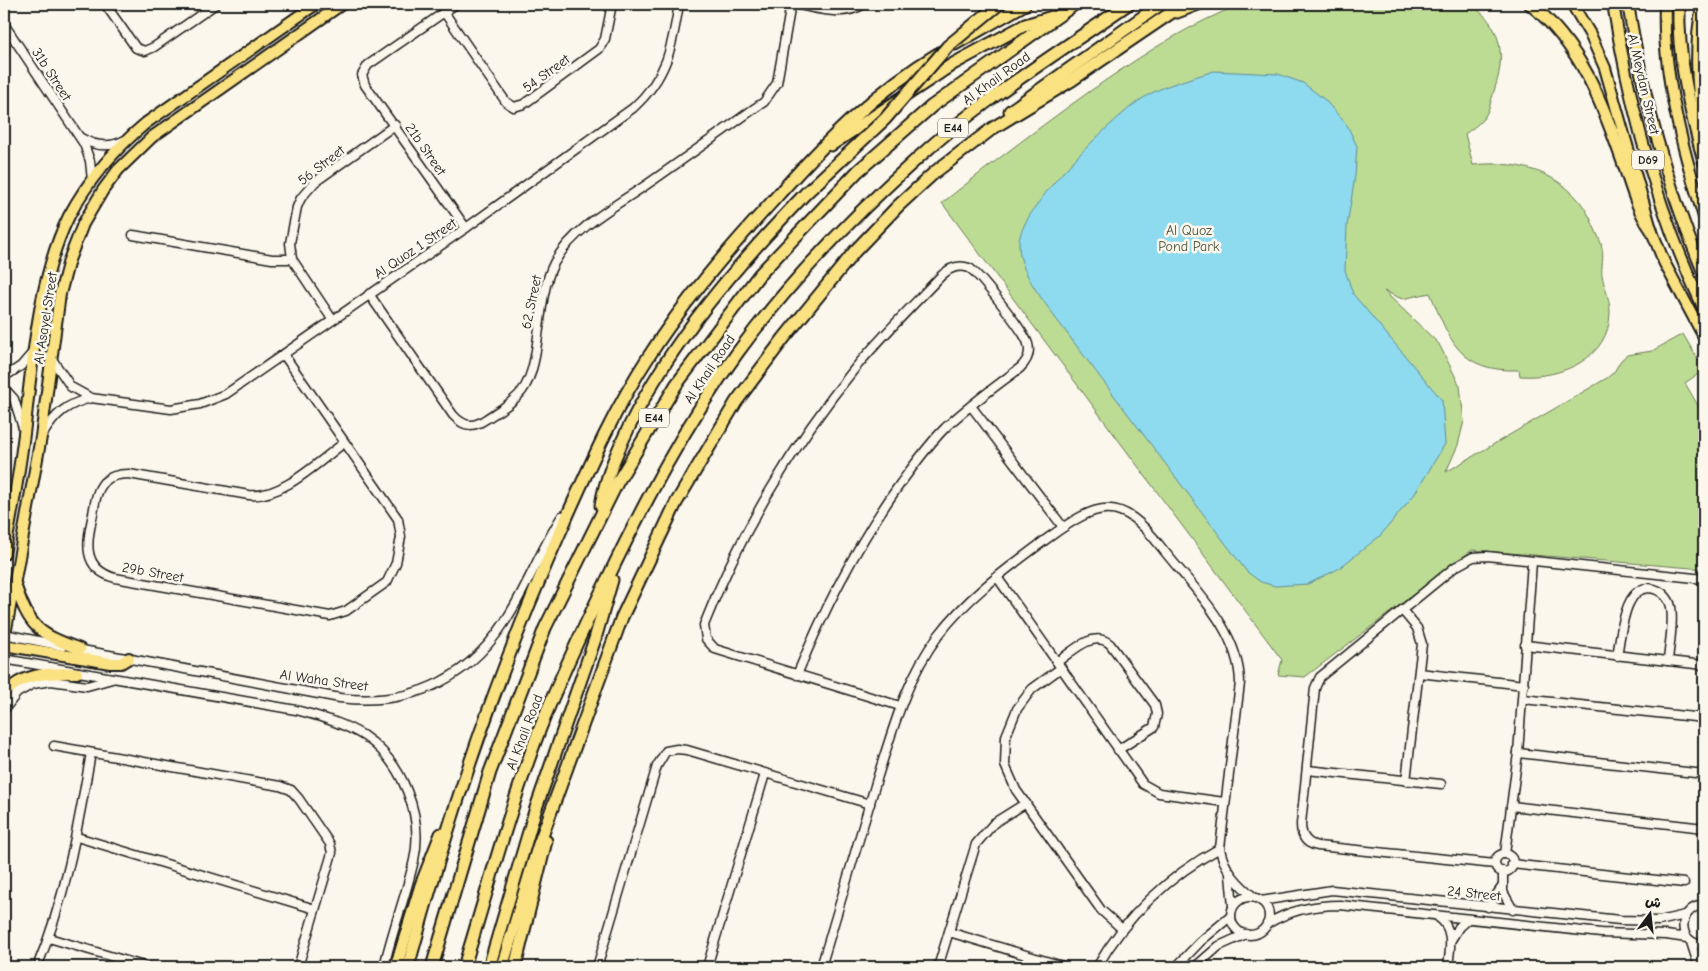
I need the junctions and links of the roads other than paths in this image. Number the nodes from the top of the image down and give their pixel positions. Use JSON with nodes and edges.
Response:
{"nodes":[{"id":1,"x":105,"y":4,"type":"edge"},
{"id":2,"x":216,"y":4,"type":"edge"},
{"id":3,"x":316,"y":4,"type":"edge"},
{"id":4,"x":342,"y":4,"type":"edge"},
{"id":5,"x":456,"y":4,"type":"edge"},
{"id":6,"x":612,"y":4,"type":"edge"},
{"id":7,"x":680,"y":4,"type":"edge"},
{"id":8,"x":792,"y":4,"type":"edge"},
{"id":9,"x":864,"y":4,"type":"edge"},
{"id":10,"x":999,"y":4,"type":"edge"},
{"id":11,"x":1025,"y":4,"type":"edge"},
{"id":12,"x":1075,"y":4,"type":"edge"},
{"id":13,"x":1128,"y":4,"type":"edge"},
{"id":14,"x":1160,"y":4,"type":"edge"},
{"id":15,"x":1184,"y":4,"type":"edge"},
{"id":16,"x":1198,"y":4,"type":"edge"},
{"id":17,"x":1530,"y":4,"type":"edge"},
{"id":18,"x":1572,"y":4,"type":"edge"},
{"id":19,"x":1613,"y":4,"type":"edge"},
{"id":20,"x":1628,"y":4,"type":"edge"},
{"id":21,"x":1665,"y":4,"type":"edge"},
{"id":22,"x":1679,"y":4,"type":"edge"},
{"id":23,"x":1703,"y":4,"type":"edge"},
{"id":24,"x":444,"y":12,"type":"junction"},
{"id":25,"x":1170,"y":13,"type":"junction"},
{"id":26,"x":1058,"y":16,"type":"junction"},
{"id":27,"x":4,"y":24,"type":"edge"},
{"id":28,"x":395,"y":125,"type":"junction"},
{"id":29,"x":993,"y":128,"type":"junction"},
{"id":30,"x":1704,"y":130,"type":"edge"},
{"id":31,"x":80,"y":137,"type":"junction"},
{"id":32,"x":128,"y":138,"type":"junction"},
{"id":33,"x":811,"y":158,"type":"junction"},
{"id":34,"x":1704,"y":160,"type":"edge"},
{"id":35,"x":92,"y":180,"type":"junction"},
{"id":36,"x":1704,"y":217,"type":"edge"},
{"id":37,"x":466,"y":228,"type":"junction"},
{"id":38,"x":1651,"y":229,"type":"junction"},
{"id":39,"x":133,"y":235,"type":"dead end"},
{"id":40,"x":292,"y":259,"type":"junction"},
{"id":41,"x":1704,"y":274,"type":"edge"},
{"id":42,"x":369,"y":294,"type":"junction"},
{"id":43,"x":1704,"y":309,"type":"edge"},
{"id":44,"x":332,"y":319,"type":"junction"},
{"id":45,"x":1704,"y":337,"type":"edge"},
{"id":46,"x":34,"y":352,"type":"junction"},
{"id":47,"x":284,"y":355,"type":"junction"},
{"id":48,"x":52,"y":359,"type":"junction"},
{"id":49,"x":4,"y":377,"type":"edge"},
{"id":50,"x":4,"y":388,"type":"edge"},
{"id":51,"x":91,"y":398,"type":"junction"},
{"id":52,"x":971,"y":406,"type":"junction"},
{"id":53,"x":24,"y":432,"type":"junction"},
{"id":54,"x":42,"y":437,"type":"junction"},
{"id":55,"x":344,"y":443,"type":"junction"},
{"id":56,"x":576,"y":497,"type":"junction"},
{"id":57,"x":600,"y":518,"type":"junction"},
{"id":58,"x":1063,"y":528,"type":"junction"},
{"id":59,"x":4,"y":554,"type":"edge"},
{"id":60,"x":617,"y":559,"type":"junction"},
{"id":61,"x":1532,"y":562,"type":"junction"},
{"id":62,"x":1656,"y":575,"type":"junction"},
{"id":63,"x":996,"y":577,"type":"junction"},
{"id":64,"x":1704,"y":579,"type":"edge"},
{"id":65,"x":14,"y":583,"type":"junction"},
{"id":66,"x":1654,"y":589,"type":"junction"},
{"id":67,"x":1402,"y":610,"type":"junction"},
{"id":68,"x":4,"y":638,"type":"edge"},
{"id":69,"x":1525,"y":645,"type":"junction"},
{"id":70,"x":80,"y":649,"type":"junction"},
{"id":71,"x":1617,"y":656,"type":"junction"},
{"id":72,"x":129,"y":658,"type":"junction"},
{"id":73,"x":4,"y":659,"type":"edge"},
{"id":74,"x":1668,"y":661,"type":"junction"},
{"id":75,"x":1059,"y":665,"type":"junction"},
{"id":76,"x":1704,"y":665,"type":"edge"},
{"id":77,"x":77,"y":673,"type":"junction"},
{"id":78,"x":1419,"y":674,"type":"junction"},
{"id":79,"x":797,"y":676,"type":"junction"},
{"id":80,"x":114,"y":679,"type":"junction"},
{"id":81,"x":1524,"y":685,"type":"junction"},
{"id":82,"x":4,"y":694,"type":"edge"},
{"id":83,"x":1523,"y":699,"type":"junction"},
{"id":84,"x":900,"y":706,"type":"junction"},
{"id":85,"x":4,"y":710,"type":"edge"},
{"id":86,"x":1704,"y":718,"type":"edge"},
{"id":87,"x":54,"y":746,"type":"dead end"},
{"id":88,"x":1118,"y":750,"type":"junction"},
{"id":89,"x":91,"y":752,"type":"junction"},
{"id":90,"x":1518,"y":753,"type":"junction"},
{"id":91,"x":1306,"y":770,"type":"junction"},
{"id":92,"x":765,"y":774,"type":"junction"},
{"id":93,"x":1704,"y":774,"type":"edge"},
{"id":94,"x":1406,"y":781,"type":"junction"},
{"id":95,"x":1440,"y":784,"type":"dead end"},
{"id":96,"x":460,"y":797,"type":"junction"},
{"id":97,"x":1224,"y":802,"type":"junction"},
{"id":98,"x":1026,"y":803,"type":"junction"},
{"id":99,"x":870,"y":804,"type":"junction"},
{"id":100,"x":553,"y":805,"type":"junction"},
{"id":101,"x":1511,"y":806,"type":"junction"},
{"id":102,"x":1704,"y":828,"type":"edge"},
{"id":103,"x":77,"y":837,"type":"junction"},
{"id":104,"x":1220,"y":848,"type":"junction"},
{"id":105,"x":1505,"y":854,"type":"junction"},
{"id":106,"x":1495,"y":864,"type":"junction"},
{"id":107,"x":1512,"y":864,"type":"junction"},
{"id":108,"x":1229,"y":870,"type":"junction"},
{"id":109,"x":1503,"y":871,"type":"junction"},
{"id":110,"x":1684,"y":883,"type":"dead end"},
{"id":111,"x":1502,"y":888,"type":"junction"},
{"id":112,"x":1704,"y":896,"type":"edge"},
{"id":113,"x":1258,"y":899,"type":"junction"},
{"id":114,"x":1701,"y":905,"type":"edge"},
{"id":115,"x":1234,"y":906,"type":"junction"},
{"id":116,"x":1488,"y":907,"type":"junction"},
{"id":117,"x":315,"y":909,"type":"junction"},
{"id":118,"x":1513,"y":910,"type":"junction"},
{"id":119,"x":1685,"y":915,"type":"junction"},
{"id":120,"x":1231,"y":916,"type":"junction"},
{"id":121,"x":1438,"y":917,"type":"junction"},
{"id":122,"x":1468,"y":920,"type":"junction"},
{"id":123,"x":1267,"y":924,"type":"junction"},
{"id":124,"x":1122,"y":929,"type":"junction"},
{"id":125,"x":949,"y":932,"type":"junction"},
{"id":126,"x":1246,"y":934,"type":"junction"},
{"id":127,"x":49,"y":938,"type":"junction"},
{"id":128,"x":1689,"y":940,"type":"junction"},
{"id":129,"x":1450,"y":942,"type":"junction"},
{"id":130,"x":1704,"y":945,"type":"edge"},
{"id":131,"x":1704,"y":957,"type":"edge"},
{"id":132,"x":37,"y":967,"type":"edge"},
{"id":133,"x":147,"y":967,"type":"edge"},
{"id":134,"x":298,"y":967,"type":"edge"},
{"id":135,"x":384,"y":967,"type":"edge"},
{"id":136,"x":396,"y":967,"type":"edge"},
{"id":137,"x":408,"y":967,"type":"edge"},
{"id":138,"x":432,"y":967,"type":"edge"},
{"id":139,"x":464,"y":967,"type":"edge"},
{"id":140,"x":489,"y":967,"type":"edge"},
{"id":141,"x":502,"y":967,"type":"edge"},
{"id":142,"x":515,"y":967,"type":"edge"},
{"id":143,"x":596,"y":967,"type":"edge"},
{"id":144,"x":708,"y":967,"type":"edge"},
{"id":145,"x":821,"y":967,"type":"edge"},
{"id":146,"x":938,"y":967,"type":"edge"},
{"id":147,"x":1066,"y":967,"type":"edge"},
{"id":148,"x":1097,"y":967,"type":"edge"},
{"id":149,"x":1176,"y":967,"type":"edge"},
{"id":150,"x":1195,"y":967,"type":"edge"},
{"id":151,"x":1448,"y":967,"type":"edge"},
{"id":152,"x":1700,"y":967,"type":"edge"}],
"edges":[{"from":1,"to":2,"type":"street"},
{"from":3,"to":32,"type":"main road","name":"Al Asayel Street"},
{"from":4,"to":48,"type":"main road","name":"Al Asayel Street"},
{"from":5,"to":24,"type":"street"},
{"from":6,"to":24,"type":"street","name":"54 Street"},
{"from":7,"to":37,"type":"street","name":"Al Quoz 1 Street"},
{"from":8,"to":9,"type":"street"},
{"from":8,"to":42,"type":"street","name":"62 Street"},
{"from":10,"to":57,"type":"highway","bridge":true},
{"from":11,"to":33,"type":"highway"},
{"from":12,"to":26,"type":"highway","name":"Al Khail Road","number":"E44"},
{"from":13,"to":60,"type":"highway","name":"Al Khail Road","number":"E44"},
{"from":14,"to":29,"type":"highway"},
{"from":15,"to":25,"type":"highway"},
{"from":16,"to":25,"type":"highway"},
{"from":17,"to":38,"type":"highway"},
{"from":18,"to":38,"type":"main road"},
{"from":19,"to":43,"type":"main road","name":"Al Meydan Street","number":"D69"},
{"from":20,"to":41,"type":"main road","name":"Al Meydan Street","number":"D69"},
{"from":21,"to":36,"type":"main road"},
{"from":22,"to":34,"type":"highway"},
{"from":23,"to":30,"type":"highway"},
{"from":24,"to":28,"type":"street","name":"21b Street"},
{"from":25,"to":29,"type":"highway"},
{"from":26,"to":33,"type":"highway"},
{"from":26,"to":57,"type":"highway","name":"Al Khail Road","number":"E44"},
{"from":27,"to":31,"type":"street","name":"31b Street"},
{"from":28,"to":37,"type":"street","name":"21b Street"},
{"from":28,"to":40,"type":"street","name":"56 Street"},
{"from":29,"to":100,"type":"highway"},
{"from":31,"to":32,"type":"street"},
{"from":31,"to":35,"type":"street","name":"31b Street"},
{"from":32,"to":35,"type":"main road","name":"Al Asayel Street"},
{"from":33,"to":56,"type":"highway"},
{"from":35,"to":46,"type":"main road","name":"Al Asayel Street"},
{"from":37,"to":42,"type":"street","name":"Al Quoz 1 Street"},
{"from":38,"to":45,"type":"main road"},
{"from":39,"to":40,"type":"street"},
{"from":40,"to":44,"type":"street"},
{"from":42,"to":44,"type":"street","name":"Al Quoz 1 Street"},
{"from":44,"to":47,"type":"street","name":"Al Quoz 1 Street"},
{"from":46,"to":49,"type":"street"},
{"from":46,"to":53,"type":"main road","name":"Al Asayel Street"},
{"from":47,"to":51,"type":"street","name":"Al Quoz 1 Street"},
{"from":47,"to":55,"type":"street","name":"29b Street"},
{"from":48,"to":51,"type":"street","name":"Al Quoz 1 Street"},
{"from":48,"to":54,"type":"main road","name":"Al Asayel Street"},
{"from":50,"to":53,"type":"street"},
{"from":51,"to":54,"type":"street","name":"Al Quoz 1 Street"},
{"from":52,"to":58,"type":"street"},
{"from":52,"to":79,"type":"street"},
{"from":52,"to":79,"type":"street"},
{"from":53,"to":59,"type":"main road","name":"Al Asayel Street"},
{"from":54,"to":65,"type":"main road","name":"Al Asayel Street"},
{"from":55,"to":55,"type":"street","name":"29b Street"},
{"from":56,"to":72,"type":"street","name":"Al Waha Street"},
{"from":56,"to":96,"type":"highway"},
{"from":57,"to":138,"type":"highway","name":"Al Khail Road","number":"E44"},
{"from":58,"to":63,"type":"street"},
{"from":58,"to":97,"type":"street"},
{"from":60,"to":139,"type":"highway","name":"Al Khail Road","number":"E44"},
{"from":60,"to":140,"type":"highway"},
{"from":61,"to":62,"type":"street"},
{"from":61,"to":67,"type":"street"},
{"from":61,"to":69,"type":"street"},
{"from":62,"to":64,"type":"street"},
{"from":62,"to":66,"type":"street"},
{"from":63,"to":75,"type":"street"},
{"from":63,"to":84,"type":"street"},
{"from":65,"to":68,"type":"main road","name":"Al Asayel Street"},
{"from":65,"to":70,"type":"main road"},
{"from":66,"to":71,"type":"street"},
{"from":66,"to":74,"type":"street"},
{"from":67,"to":78,"type":"street"},
{"from":67,"to":91,"type":"street"},
{"from":68,"to":70,"type":"street","name":"Al Waha Street"},
{"from":68,"to":72,"type":"main road"},
{"from":69,"to":71,"type":"street"},
{"from":69,"to":81,"type":"street"},
{"from":70,"to":72,"type":"street","name":"Al Waha Street"},
{"from":71,"to":74,"type":"street"},
{"from":73,"to":77,"type":"street"},
{"from":74,"to":76,"type":"street"},
{"from":75,"to":88,"type":"street"},
{"from":75,"to":88,"type":"street"},
{"from":75,"to":98,"type":"street"},
{"from":77,"to":80,"type":"street"},
{"from":77,"to":82,"type":"main road"},
{"from":78,"to":81,"type":"street"},
{"from":78,"to":94,"type":"street"},
{"from":79,"to":84,"type":"street"},
{"from":80,"to":85,"type":"street"},
{"from":80,"to":135,"type":"street"},
{"from":81,"to":83,"type":"street"},
{"from":83,"to":86,"type":"street"},
{"from":83,"to":90,"type":"street"},
{"from":84,"to":99,"type":"street"},
{"from":87,"to":89,"type":"street"},
{"from":88,"to":97,"type":"street"},
{"from":89,"to":103,"type":"street"},
{"from":89,"to":117,"type":"street"},
{"from":90,"to":93,"type":"street"},
{"from":90,"to":101,"type":"street"},
{"from":91,"to":94,"type":"street"},
{"from":91,"to":106,"type":"street"},
{"from":92,"to":99,"type":"street"},
{"from":92,"to":143,"type":"street"},
{"from":92,"to":144,"type":"street"},
{"from":94,"to":95,"type":"street"},
{"from":96,"to":136,"type":"highway"},
{"from":96,"to":137,"type":"highway"},
{"from":97,"to":104,"type":"street"},
{"from":98,"to":124,"type":"street"},
{"from":98,"to":125,"type":"street"},
{"from":99,"to":145,"type":"street"},
{"from":100,"to":141,"type":"highway"},
{"from":100,"to":142,"type":"highway"},
{"from":101,"to":102,"type":"street"},
{"from":101,"to":105,"type":"street"},
{"from":103,"to":117,"type":"street"},
{"from":103,"to":127,"type":"street"},
{"from":104,"to":108,"type":"street"},
{"from":104,"to":124,"type":"street"},
{"from":105,"to":106,"type":"street"},
{"from":105,"to":107,"type":"street"},
{"from":106,"to":109,"type":"street"},
{"from":107,"to":109,"type":"street"},
{"from":107,"to":110,"type":"street"},
{"from":108,"to":113,"type":"street"},
{"from":108,"to":115,"type":"street"},
{"from":109,"to":111,"type":"street"},
{"from":111,"to":116,"type":"street"},
{"from":111,"to":118,"type":"street"},
{"from":112,"to":114,"type":"street"},
{"from":113,"to":115,"type":"street"},
{"from":113,"to":116,"type":"street","name":"24 Street"},
{"from":113,"to":123,"type":"street"},
{"from":114,"to":119,"type":"street"},
{"from":115,"to":120,"type":"street"},
{"from":116,"to":118,"type":"street","name":"24 Street"},
{"from":117,"to":134,"type":"street"},
{"from":118,"to":119,"type":"street","name":"24 Street"},
{"from":119,"to":128,"type":"street"},
{"from":120,"to":126,"type":"street"},
{"from":120,"to":149,"type":"street"},
{"from":121,"to":122,"type":"street","name":"24 Street"},
{"from":121,"to":123,"type":"street","name":"24 Street"},
{"from":121,"to":129,"type":"street"},
{"from":122,"to":128,"type":"street","name":"24 Street"},
{"from":122,"to":129,"type":"street"},
{"from":123,"to":126,"type":"street"},
{"from":124,"to":148,"type":"street"},
{"from":125,"to":146,"type":"street"},
{"from":125,"to":147,"type":"street"},
{"from":126,"to":150,"type":"street"},
{"from":127,"to":132,"type":"street"},
{"from":127,"to":133,"type":"street"},
{"from":128,"to":130,"type":"street","name":"24 Street"},
{"from":128,"to":152,"type":"street"},
{"from":129,"to":151,"type":"street"},
{"from":131,"to":152,"type":"street"}]}
